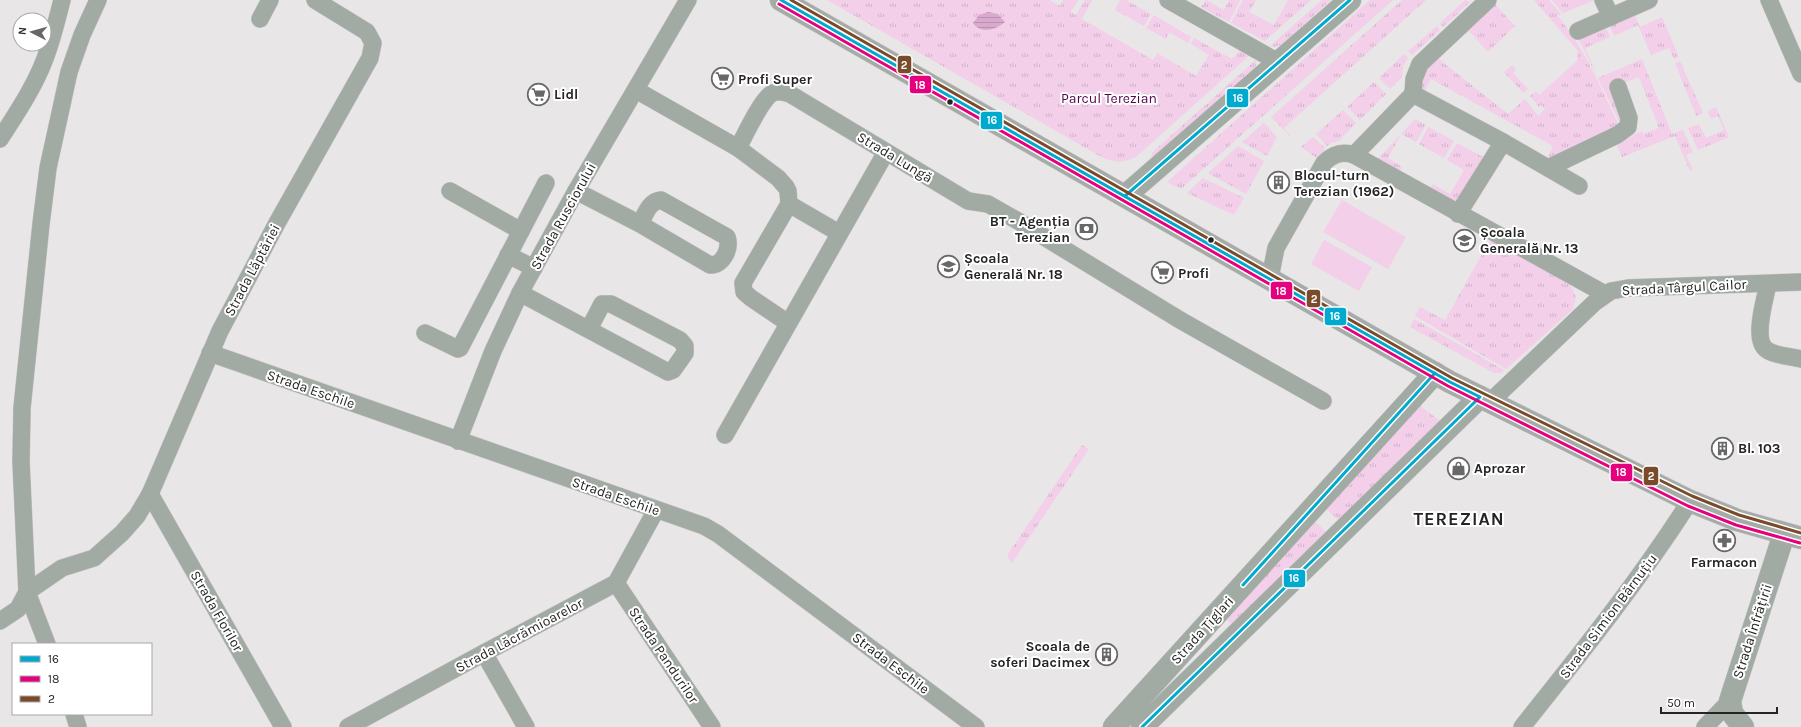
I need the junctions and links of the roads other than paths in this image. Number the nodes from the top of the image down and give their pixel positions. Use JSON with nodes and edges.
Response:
{"nodes":[{"id":1,"x":62,"y":0,"type":"edge"},
{"id":2,"x":98,"y":0,"type":"edge"},
{"id":3,"x":270,"y":0,"type":"edge"},
{"id":4,"x":315,"y":0,"type":"edge"},
{"id":5,"x":688,"y":0,"type":"edge"},
{"id":6,"x":781,"y":0,"type":"edge"},
{"id":7,"x":1168,"y":0,"type":"edge"},
{"id":8,"x":1350,"y":0,"type":"edge"},
{"id":9,"x":1488,"y":0,"type":"edge"},
{"id":10,"x":1604,"y":0,"type":"edge"},
{"id":11,"x":1649,"y":0,"type":"edge"},
{"id":12,"x":1769,"y":0,"type":"edge"},
{"id":13,"x":1611,"y":17,"type":"junction"},
{"id":14,"x":260,"y":19,"type":"dead end"},
{"id":15,"x":1578,"y":31,"type":"dead end"},
{"id":16,"x":1278,"y":62,"type":"junction"},
{"id":17,"x":1801,"y":74,"type":"edge"},
{"id":18,"x":1618,"y":87,"type":"dead end"},
{"id":19,"x":636,"y":90,"type":"junction"},
{"id":20,"x":1413,"y":94,"type":"junction"},
{"id":21,"x":0,"y":139,"type":"edge"},
{"id":22,"x":1502,"y":142,"type":"junction"},
{"id":23,"x":738,"y":148,"type":"junction"},
{"id":24,"x":886,"y":152,"type":"junction"},
{"id":25,"x":1354,"y":155,"type":"junction"},
{"id":26,"x":1548,"y":168,"type":"junction"},
{"id":27,"x":546,"y":183,"type":"dead end"},
{"id":28,"x":1579,"y":186,"type":"dead end"},
{"id":29,"x":450,"y":191,"type":"dead end"},
{"id":30,"x":576,"y":191,"type":"junction"},
{"id":31,"x":1125,"y":196,"type":"junction"},
{"id":32,"x":789,"y":204,"type":"junction"},
{"id":33,"x":1458,"y":214,"type":"junction"},
{"id":34,"x":640,"y":224,"type":"junction"},
{"id":35,"x":521,"y":231,"type":"junction"},
{"id":36,"x":839,"y":233,"type":"junction"},
{"id":37,"x":508,"y":255,"type":"junction"},
{"id":38,"x":534,"y":268,"type":"junction"},
{"id":39,"x":1270,"y":278,"type":"junction"},
{"id":40,"x":1801,"y":282,"type":"edge"},
{"id":41,"x":1768,"y":284,"type":"junction"},
{"id":42,"x":520,"y":293,"type":"junction"},
{"id":43,"x":1605,"y":294,"type":"junction"},
{"id":44,"x":788,"y":323,"type":"junction"},
{"id":45,"x":589,"y":329,"type":"junction"},
{"id":46,"x":425,"y":333,"type":"dead end"},
{"id":47,"x":210,"y":353,"type":"junction"},
{"id":48,"x":1801,"y":359,"type":"edge"},
{"id":49,"x":1435,"y":373,"type":"junction"},
{"id":50,"x":1485,"y":400,"type":"junction"},
{"id":51,"x":1323,"y":401,"type":"dead end"},
{"id":52,"x":725,"y":435,"type":"dead end"},
{"id":53,"x":458,"y":441,"type":"junction"},
{"id":54,"x":150,"y":494,"type":"junction"},
{"id":55,"x":1690,"y":501,"type":"junction"},
{"id":56,"x":656,"y":510,"type":"junction"},
{"id":57,"x":1793,"y":536,"type":"edge"},
{"id":58,"x":616,"y":583,"type":"junction"},
{"id":59,"x":27,"y":592,"type":"junction"},
{"id":60,"x":2,"y":615,"type":"edge"},
{"id":61,"x":47,"y":643,"type":"edge"},
{"id":62,"x":484,"y":653,"type":"junction"},
{"id":63,"x":1730,"y":701,"type":"junction"},
{"id":64,"x":74,"y":715,"type":"edge"},
{"id":65,"x":78,"y":727,"type":"edge"},
{"id":66,"x":283,"y":727,"type":"edge"},
{"id":67,"x":348,"y":727,"type":"edge"},
{"id":68,"x":526,"y":727,"type":"edge"},
{"id":69,"x":712,"y":727,"type":"edge"},
{"id":70,"x":976,"y":727,"type":"edge"},
{"id":71,"x":1114,"y":727,"type":"edge"},
{"id":72,"x":1142,"y":727,"type":"edge"},
{"id":73,"x":1522,"y":727,"type":"edge"},
{"id":74,"x":1705,"y":727,"type":"edge"},
{"id":75,"x":1743,"y":727,"type":"edge"}],
"edges":[{"from":1,"to":21,"type":"street"},
{"from":2,"to":59,"type":"street"},
{"from":3,"to":14,"type":"street"},
{"from":4,"to":47,"type":"street","name":"Strada Lăptăriei"},
{"from":5,"to":19,"type":"street","name":"Strada Rusciorului"},
{"from":6,"to":31,"type":"main road"},
{"from":7,"to":16,"type":"street"},
{"from":8,"to":16,"type":"street"},
{"from":9,"to":20,"type":"street"},
{"from":10,"to":13,"type":"street"},
{"from":11,"to":13,"type":"street"},
{"from":12,"to":17,"type":"street"},
{"from":13,"to":15,"type":"street"},
{"from":16,"to":31,"type":"street"},
{"from":18,"to":26,"type":"street"},
{"from":19,"to":23,"type":"street"},
{"from":19,"to":30,"type":"street","name":"Strada Rusciorului"},
{"from":20,"to":22,"type":"street"},
{"from":20,"to":25,"type":"street"},
{"from":22,"to":26,"type":"street"},
{"from":22,"to":33,"type":"street"},
{"from":23,"to":24,"type":"street","name":"Strada Lungă"},
{"from":23,"to":32,"type":"street"},
{"from":24,"to":36,"type":"street"},
{"from":24,"to":51,"type":"street","name":"Strada Lungă"},
{"from":25,"to":33,"type":"street"},
{"from":25,"to":39,"type":"street"},
{"from":26,"to":28,"type":"street"},
{"from":27,"to":35,"type":"street","name":"Strada Rusciorului"},
{"from":29,"to":35,"type":"street"},
{"from":30,"to":34,"type":"street"},
{"from":30,"to":38,"type":"street","name":"Strada Rusciorului"},
{"from":31,"to":39,"type":"main road"},
{"from":32,"to":36,"type":"street"},
{"from":32,"to":44,"type":"street"},
{"from":33,"to":43,"type":"street"},
{"from":34,"to":34,"type":"street"},
{"from":35,"to":37,"type":"street","name":"Strada Rusciorului"},
{"from":36,"to":44,"type":"street"},
{"from":37,"to":38,"type":"street"},
{"from":37,"to":46,"type":"street","name":"Strada Rusciorului"},
{"from":38,"to":42,"type":"street","name":"Strada Rusciorului"},
{"from":39,"to":49,"type":"main road"},
{"from":40,"to":41,"type":"street","name":"Strada Târgul Cailor"},
{"from":41,"to":43,"type":"street","name":"Strada Târgul Cailor"},
{"from":41,"to":48,"type":"street"},
{"from":42,"to":45,"type":"street"},
{"from":42,"to":53,"type":"street","name":"Strada Rusciorului"},
{"from":43,"to":50,"type":"street","name":"Strada Târgul Cailor"},
{"from":44,"to":52,"type":"street"},
{"from":45,"to":45,"type":"street"},
{"from":47,"to":53,"type":"street","name":"Strada Eschile"},
{"from":47,"to":54,"type":"street","name":"Strada Lăptăriei"},
{"from":49,"to":50,"type":"main road"},
{"from":49,"to":71,"type":"street","name":"Strada Țiglari"},
{"from":50,"to":55,"type":"main road"},
{"from":50,"to":72,"type":"street","name":"Strada Țiglari"},
{"from":53,"to":56,"type":"street","name":"Strada Eschile"},
{"from":54,"to":59,"type":"street","name":"Strada Lăptăriei"},
{"from":54,"to":66,"type":"street","name":"Strada Florilor"},
{"from":55,"to":57,"type":"main road"},
{"from":55,"to":73,"type":"street","name":"Strada Simion Bărnuțiu"},
{"from":56,"to":58,"type":"street"},
{"from":56,"to":70,"type":"street","name":"Strada Eschile"},
{"from":57,"to":63,"type":"street","name":"Strada Înfrățirii"},
{"from":58,"to":62,"type":"street","name":"Strada Lăcrămioarelor"},
{"from":58,"to":69,"type":"street","name":"Strada Pandurilor"},
{"from":59,"to":60,"type":"street"},
{"from":59,"to":61,"type":"street"},
{"from":62,"to":67,"type":"street","name":"Strada Lăcrămioarelor"},
{"from":62,"to":68,"type":"street"},
{"from":63,"to":74,"type":"street"},
{"from":63,"to":75,"type":"street"},
{"from":64,"to":65,"type":"street"}]}
